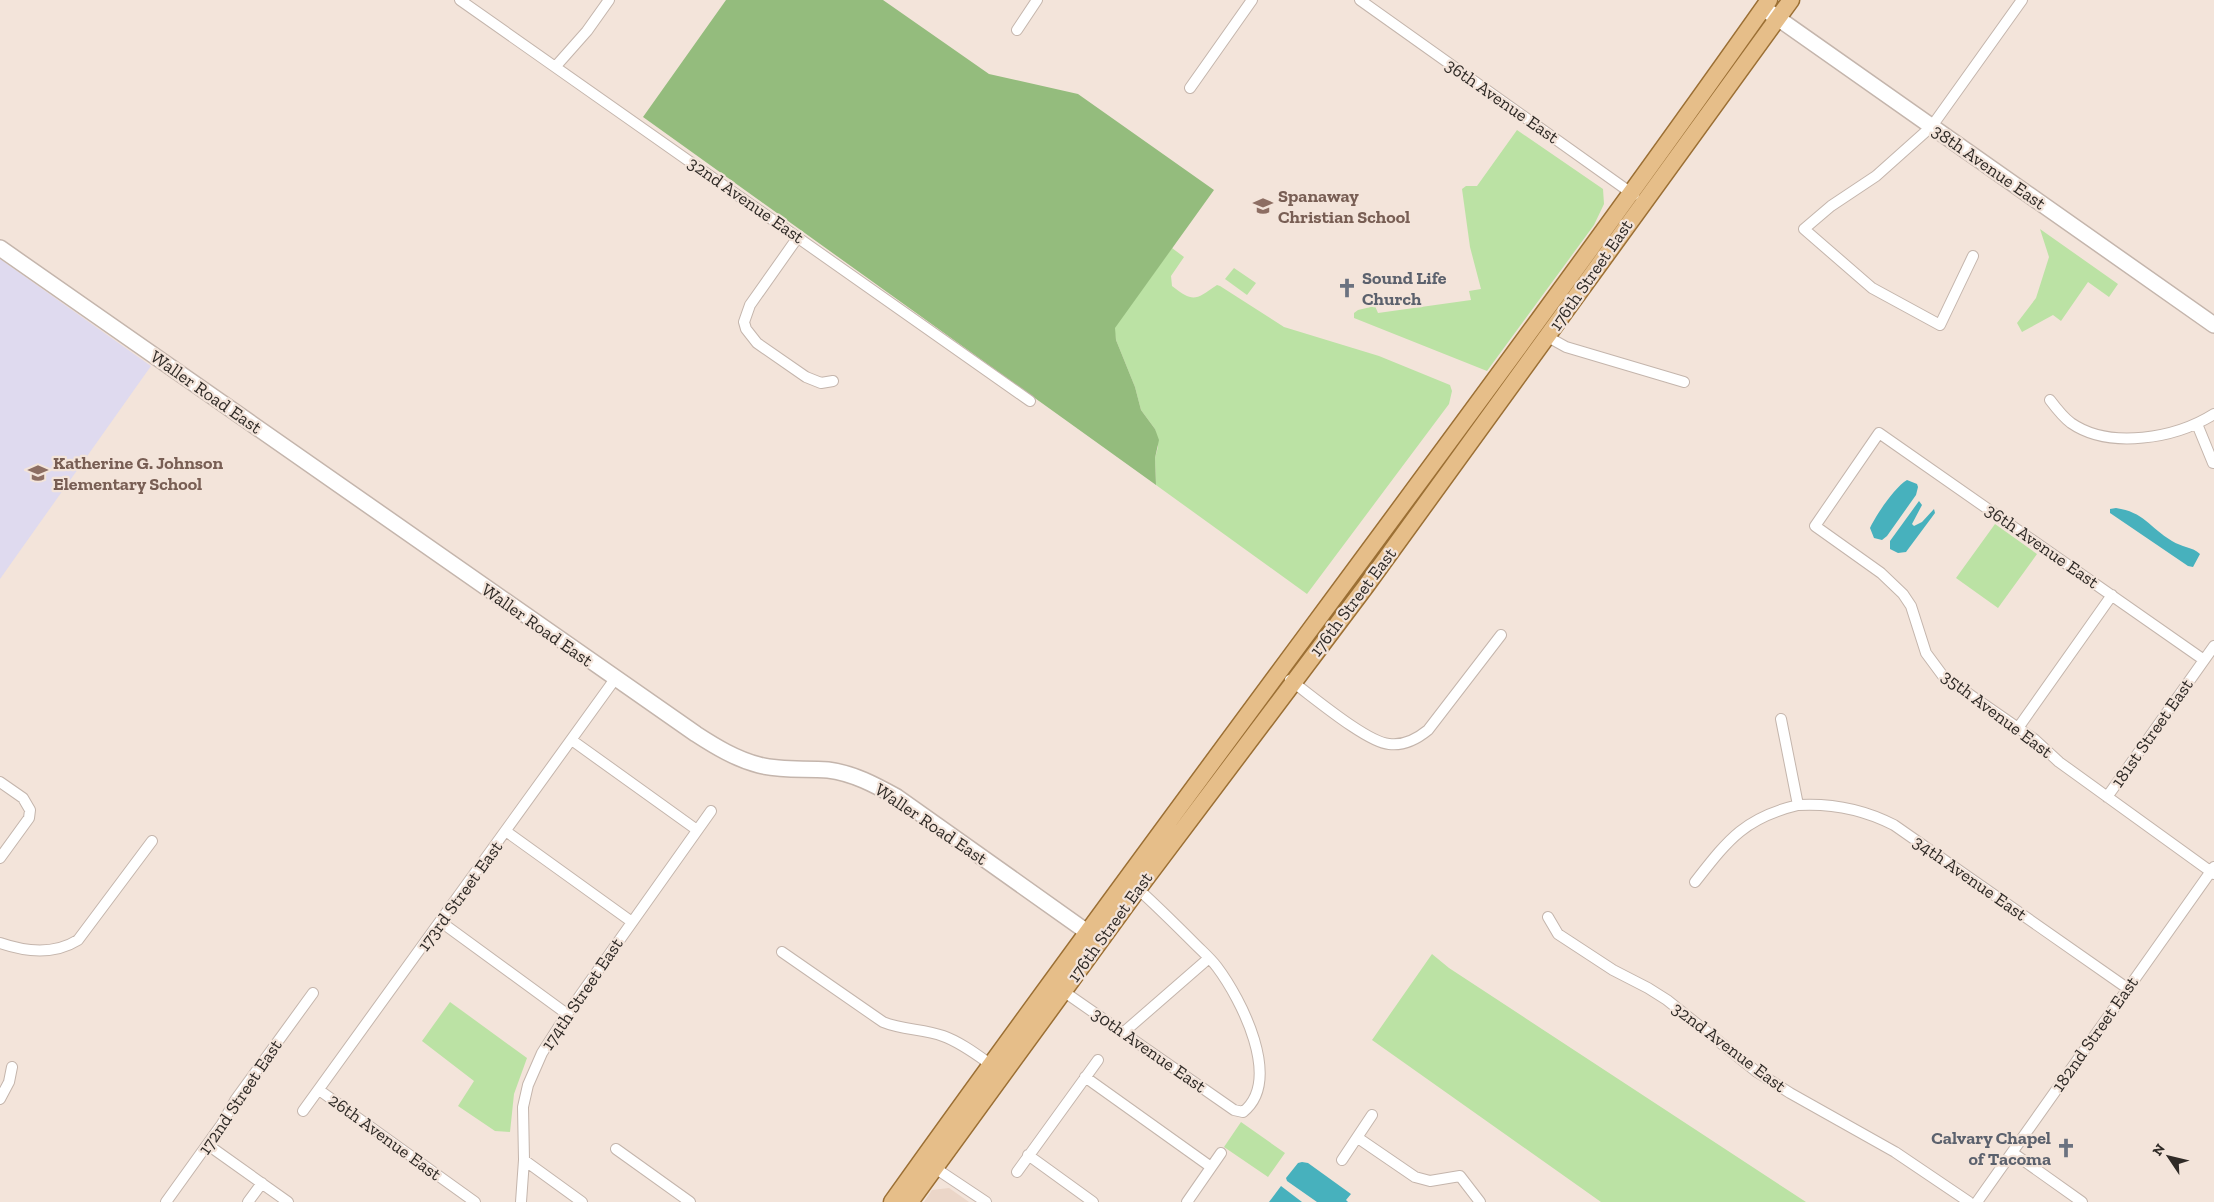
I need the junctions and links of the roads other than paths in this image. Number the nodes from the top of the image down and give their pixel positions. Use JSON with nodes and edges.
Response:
{"nodes":[{"id":1,"x":460,"y":0,"type":"edge"},
{"id":2,"x":610,"y":0,"type":"edge"},
{"id":3,"x":1037,"y":0,"type":"edge"},
{"id":4,"x":1252,"y":0,"type":"edge"},
{"id":5,"x":1360,"y":0,"type":"edge"},
{"id":6,"x":1791,"y":0,"type":"edge"},
{"id":7,"x":2022,"y":0,"type":"edge"},
{"id":8,"x":1766,"y":4,"type":"edge"},
{"id":9,"x":1778,"y":18,"type":"junction"},
{"id":10,"x":1016,"y":30,"type":"dead end"},
{"id":11,"x":556,"y":66,"type":"junction"},
{"id":12,"x":1190,"y":88,"type":"dead end"},
{"id":13,"x":1932,"y":126,"type":"junction"},
{"id":14,"x":1636,"y":197,"type":"junction"},
{"id":15,"x":798,"y":237,"type":"junction"},
{"id":16,"x":0,"y":248,"type":"edge"},
{"id":17,"x":1973,"y":256,"type":"dead end"},
{"id":18,"x":2214,"y":325,"type":"edge"},
{"id":19,"x":1548,"y":337,"type":"junction"},
{"id":20,"x":832,"y":381,"type":"dead end"},
{"id":21,"x":1684,"y":382,"type":"dead end"},
{"id":22,"x":2050,"y":400,"type":"dead end"},
{"id":23,"x":1030,"y":401,"type":"dead end"},
{"id":24,"x":2214,"y":414,"type":"edge"},
{"id":25,"x":2197,"y":424,"type":"junction"},
{"id":26,"x":1879,"y":433,"type":"joint"},
{"id":27,"x":2213,"y":462,"type":"edge"},
{"id":28,"x":2112,"y":595,"type":"junction"},
{"id":29,"x":1501,"y":635,"type":"dead end"},
{"id":30,"x":2214,"y":646,"type":"edge"},
{"id":31,"x":2204,"y":660,"type":"junction"},
{"id":32,"x":1286,"y":676,"type":"junction"},
{"id":33,"x":615,"y":680,"type":"junction"},
{"id":34,"x":1781,"y":719,"type":"dead end"},
{"id":35,"x":2018,"y":728,"type":"junction"},
{"id":36,"x":573,"y":740,"type":"junction"},
{"id":37,"x":0,"y":782,"type":"edge"},
{"id":38,"x":2107,"y":797,"type":"junction"},
{"id":39,"x":1798,"y":806,"type":"junction"},
{"id":40,"x":712,"y":811,"type":"dead end"},
{"id":41,"x":697,"y":830,"type":"junction"},
{"id":42,"x":507,"y":832,"type":"junction"},
{"id":43,"x":152,"y":841,"type":"dead end"},
{"id":44,"x":0,"y":858,"type":"edge"},
{"id":45,"x":2213,"y":871,"type":"edge"},
{"id":46,"x":1695,"y":882,"type":"dead end"},
{"id":47,"x":1138,"y":889,"type":"junction"},
{"id":48,"x":1548,"y":918,"type":"dead end"},
{"id":49,"x":440,"y":922,"type":"junction"},
{"id":50,"x":632,"y":922,"type":"junction"},
{"id":51,"x":1086,"y":932,"type":"junction"},
{"id":52,"x":1100,"y":941,"type":"junction"},
{"id":53,"x":0,"y":943,"type":"edge"},
{"id":54,"x":782,"y":952,"type":"dead end"},
{"id":55,"x":1208,"y":958,"type":"junction"},
{"id":56,"x":2127,"y":988,"type":"junction"},
{"id":57,"x":1063,"y":991,"type":"junction"},
{"id":58,"x":313,"y":993,"type":"dead end"},
{"id":59,"x":567,"y":1014,"type":"junction"},
{"id":60,"x":1124,"y":1032,"type":"junction"},
{"id":61,"x":1098,"y":1060,"type":"dead end"},
{"id":62,"x":990,"y":1064,"type":"junction"},
{"id":63,"x":12,"y":1067,"type":"dead end"},
{"id":64,"x":1085,"y":1077,"type":"junction"},
{"id":65,"x":319,"y":1090,"type":"junction"},
{"id":66,"x":0,"y":1099,"type":"edge"},
{"id":67,"x":962,"y":1104,"type":"junction"},
{"id":68,"x":303,"y":1111,"type":"dead end"},
{"id":69,"x":1372,"y":1116,"type":"dead end"},
{"id":70,"x":1358,"y":1138,"type":"junction"},
{"id":71,"x":208,"y":1145,"type":"junction"},
{"id":72,"x":616,"y":1149,"type":"dead end"},
{"id":73,"x":1221,"y":1153,"type":"dead end"},
{"id":74,"x":2013,"y":1153,"type":"junction"},
{"id":75,"x":1028,"y":1155,"type":"junction"},
{"id":76,"x":524,"y":1160,"type":"junction"},
{"id":77,"x":1342,"y":1160,"type":"dead end"},
{"id":78,"x":1212,"y":1167,"type":"junction"},
{"id":79,"x":935,"y":1168,"type":"junction"},
{"id":80,"x":1016,"y":1172,"type":"dead end"},
{"id":81,"x":262,"y":1183,"type":"junction"},
{"id":82,"x":166,"y":1202,"type":"edge"},
{"id":83,"x":248,"y":1202,"type":"edge"},
{"id":84,"x":288,"y":1202,"type":"edge"},
{"id":85,"x":476,"y":1202,"type":"edge"},
{"id":86,"x":521,"y":1202,"type":"edge"},
{"id":87,"x":582,"y":1202,"type":"edge"},
{"id":88,"x":690,"y":1202,"type":"edge"},
{"id":89,"x":892,"y":1202,"type":"edge"},
{"id":90,"x":910,"y":1202,"type":"edge"},
{"id":91,"x":986,"y":1202,"type":"edge"},
{"id":92,"x":1093,"y":1202,"type":"edge"},
{"id":93,"x":1187,"y":1202,"type":"edge"},
{"id":94,"x":1480,"y":1202,"type":"edge"},
{"id":95,"x":1969,"y":1202,"type":"edge"},
{"id":96,"x":1977,"y":1202,"type":"edge"},
{"id":97,"x":2082,"y":1202,"type":"edge"}],
"edges":[{"from":1,"to":11,"type":"street","name":"32nd Avenue East"},
{"from":2,"to":11,"type":"street"},
{"from":3,"to":10,"type":"street"},
{"from":4,"to":12,"type":"street"},
{"from":5,"to":14,"type":"street","name":"36th Avenue East"},
{"from":6,"to":9,"type":"main road","name":"176th Street East"},
{"from":7,"to":13,"type":"street"},
{"from":8,"to":9,"type":"street","name":"38th Avenue East"},
{"from":8,"to":14,"type":"main road","name":"176th Street East"},
{"from":9,"to":13,"type":"street","name":"38th Avenue East"},
{"from":9,"to":14,"type":"main road","name":"176th Street East"},
{"from":11,"to":15,"type":"street","name":"32nd Avenue East"},
{"from":13,"to":17,"type":"street"},
{"from":13,"to":18,"type":"street","name":"38th Avenue East"},
{"from":14,"to":19,"type":"main road","name":"176th Street East"},
{"from":14,"to":32,"type":"main road","name":"176th Street East"},
{"from":15,"to":20,"type":"street"},
{"from":15,"to":23,"type":"street","name":"32nd Avenue East"},
{"from":16,"to":33,"type":"street","name":"Waller Road East"},
{"from":19,"to":21,"type":"street"},
{"from":19,"to":32,"type":"main road","name":"176th Street East"},
{"from":22,"to":25,"type":"street"},
{"from":24,"to":25,"type":"street"},
{"from":25,"to":27,"type":"street"},
{"from":26,"to":28,"type":"street","name":"36th Avenue East"},
{"from":26,"to":35,"type":"street","name":"35th Avenue East"},
{"from":28,"to":31,"type":"street","name":"36th Avenue East"},
{"from":28,"to":35,"type":"street"},
{"from":29,"to":32,"type":"street"},
{"from":30,"to":31,"type":"street","name":"181st Street East"},
{"from":31,"to":38,"type":"street","name":"181st Street East"},
{"from":32,"to":47,"type":"main road","name":"176th Street East"},
{"from":32,"to":51,"type":"main road","name":"176th Street East"},
{"from":33,"to":36,"type":"street","name":"173rd Street East"},
{"from":33,"to":51,"type":"street","name":"Waller Road East"},
{"from":34,"to":39,"type":"street"},
{"from":35,"to":38,"type":"street","name":"35th Avenue East"},
{"from":36,"to":41,"type":"street"},
{"from":36,"to":42,"type":"street","name":"173rd Street East"},
{"from":37,"to":44,"type":"street"},
{"from":38,"to":45,"type":"street","name":"35th Avenue East"},
{"from":39,"to":46,"type":"street","name":"34th Avenue East"},
{"from":39,"to":56,"type":"street","name":"34th Avenue East"},
{"from":40,"to":41,"type":"street","name":"174th Street East"},
{"from":41,"to":50,"type":"street","name":"174th Street East"},
{"from":42,"to":49,"type":"street","name":"173rd Street East"},
{"from":42,"to":50,"type":"street"},
{"from":43,"to":53,"type":"street"},
{"from":45,"to":56,"type":"street","name":"182nd Street East"},
{"from":47,"to":52,"type":"main road","name":"176th Street East"},
{"from":47,"to":55,"type":"street"},
{"from":48,"to":95,"type":"street","name":"32nd Avenue East"},
{"from":49,"to":59,"type":"street"},
{"from":49,"to":65,"type":"street","name":"173rd Street East"},
{"from":50,"to":59,"type":"street","name":"174th Street East"},
{"from":51,"to":52,"type":"street","name":"Waller Road East"},
{"from":51,"to":62,"type":"main road","name":"176th Street East"},
{"from":52,"to":57,"type":"main road","name":"176th Street East"},
{"from":54,"to":62,"type":"street"},
{"from":55,"to":60,"type":"street"},
{"from":55,"to":60,"type":"street","name":"30th Avenue East"},
{"from":56,"to":74,"type":"street","name":"182nd Street East"},
{"from":57,"to":60,"type":"street","name":"30th Avenue East"},
{"from":57,"to":79,"type":"main road","name":"176th Street East"},
{"from":58,"to":71,"type":"street","name":"172nd Street East"},
{"from":59,"to":76,"type":"street","name":"174th Street East"},
{"from":61,"to":64,"type":"street"},
{"from":62,"to":67,"type":"main road","name":"176th Street East"},
{"from":63,"to":66,"type":"street"},
{"from":64,"to":75,"type":"street"},
{"from":64,"to":78,"type":"street"},
{"from":65,"to":68,"type":"street","name":"173rd Street East"},
{"from":65,"to":85,"type":"street","name":"26th Avenue East"},
{"from":67,"to":79,"type":"main road"},
{"from":67,"to":89,"type":"main road","name":"176th Street East"},
{"from":69,"to":70,"type":"street"},
{"from":70,"to":77,"type":"street"},
{"from":70,"to":94,"type":"street"},
{"from":71,"to":81,"type":"street"},
{"from":71,"to":82,"type":"street","name":"172nd Street East"},
{"from":72,"to":88,"type":"street"},
{"from":73,"to":78,"type":"street"},
{"from":74,"to":96,"type":"street","name":"182nd Street East"},
{"from":74,"to":97,"type":"street"},
{"from":75,"to":80,"type":"street"},
{"from":75,"to":92,"type":"street"},
{"from":76,"to":86,"type":"street","name":"174th Street East"},
{"from":76,"to":87,"type":"street"},
{"from":78,"to":93,"type":"street"},
{"from":79,"to":90,"type":"main road","name":"176th Street East"},
{"from":79,"to":91,"type":"street"},
{"from":81,"to":83,"type":"street"},
{"from":81,"to":84,"type":"street"}]}
